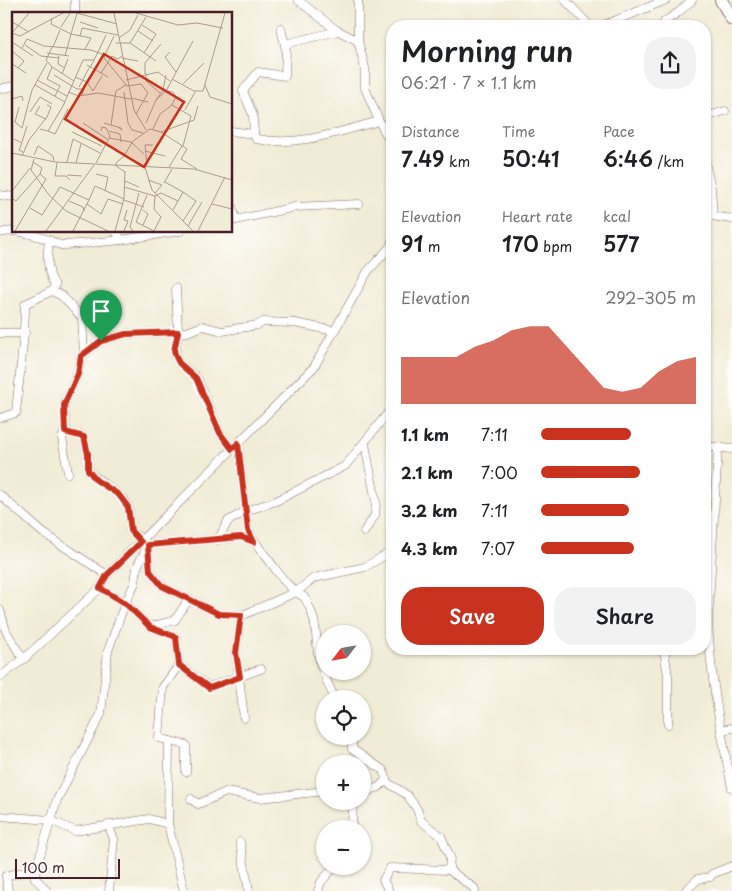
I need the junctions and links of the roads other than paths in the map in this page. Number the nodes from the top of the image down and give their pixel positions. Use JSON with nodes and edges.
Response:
{"nodes":[{"id":1,"x":298,"y":0,"type":"edge"},
{"id":2,"x":358,"y":0,"type":"edge"},
{"id":3,"x":565,"y":0,"type":"edge"},
{"id":4,"x":666,"y":0,"type":"edge"},
{"id":5,"x":692,"y":0,"type":"edge"},
{"id":6,"x":721,"y":0,"type":"edge"},
{"id":7,"x":652,"y":3,"type":"edge"},
{"id":8,"x":732,"y":19,"type":"edge"},
{"id":9,"x":584,"y":20,"type":"edge"},
{"id":10,"x":615,"y":20,"type":"edge"},
{"id":11,"x":667,"y":20,"type":"edge"},
{"id":12,"x":281,"y":28,"type":"dead end"},
{"id":13,"x":338,"y":31,"type":"junction"},
{"id":14,"x":358,"y":41,"type":"junction"},
{"id":15,"x":285,"y":44,"type":"junction"},
{"id":16,"x":725,"y":112,"type":"dead end"},
{"id":17,"x":711,"y":116,"type":"edge"},
{"id":18,"x":379,"y":121,"type":"junction"},
{"id":19,"x":232,"y":132,"type":"edge"},
{"id":20,"x":254,"y":134,"type":"junction"},
{"id":21,"x":386,"y":134,"type":"edge"},
{"id":22,"x":359,"y":204,"type":"dead end"},
{"id":23,"x":711,"y":216,"type":"edge"},
{"id":24,"x":732,"y":219,"type":"edge"},
{"id":25,"x":234,"y":220,"type":"edge"},
{"id":26,"x":18,"y":232,"type":"edge"},
{"id":27,"x":117,"y":232,"type":"edge"},
{"id":28,"x":173,"y":232,"type":"edge"},
{"id":29,"x":49,"y":240,"type":"junction"},
{"id":30,"x":121,"y":240,"type":"junction"},
{"id":31,"x":386,"y":251,"type":"edge"},
{"id":32,"x":176,"y":288,"type":"dead end"},
{"id":33,"x":52,"y":291,"type":"junction"},
{"id":34,"x":336,"y":331,"type":"junction"},
{"id":35,"x":178,"y":332,"type":"junction"},
{"id":36,"x":0,"y":333,"type":"edge"},
{"id":37,"x":25,"y":333,"type":"junction"},
{"id":38,"x":84,"y":354,"type":"junction"},
{"id":39,"x":386,"y":416,"type":"edge"},
{"id":40,"x":0,"y":418,"type":"edge"},
{"id":41,"x":65,"y":432,"type":"junction"},
{"id":42,"x":365,"y":444,"type":"junction"},
{"id":43,"x":235,"y":446,"type":"junction"},
{"id":44,"x":711,"y":447,"type":"edge"},
{"id":45,"x":718,"y":448,"type":"junction"},
{"id":46,"x":732,"y":449,"type":"edge"},
{"id":47,"x":68,"y":473,"type":"dead end"},
{"id":48,"x":0,"y":494,"type":"edge"},
{"id":49,"x":246,"y":511,"type":"junction"},
{"id":50,"x":364,"y":532,"type":"dead end"},
{"id":51,"x":218,"y":540,"type":"junction"},
{"id":52,"x":254,"y":542,"type":"junction"},
{"id":53,"x":145,"y":544,"type":"junction"},
{"id":54,"x":386,"y":555,"type":"edge"},
{"id":55,"x":711,"y":568,"type":"edge"},
{"id":56,"x":107,"y":575,"type":"junction"},
{"id":57,"x":100,"y":588,"type":"junction"},
{"id":58,"x":296,"y":592,"type":"junction"},
{"id":59,"x":188,"y":599,"type":"junction"},
{"id":60,"x":125,"y":603,"type":"junction"},
{"id":61,"x":0,"y":610,"type":"edge"},
{"id":62,"x":241,"y":615,"type":"junction"},
{"id":63,"x":150,"y":627,"type":"junction"},
{"id":64,"x":665,"y":655,"type":"edge"},
{"id":65,"x":710,"y":655,"type":"edge"},
{"id":66,"x":23,"y":659,"type":"junction"},
{"id":67,"x":179,"y":665,"type":"junction"},
{"id":68,"x":261,"y":669,"type":"dead end"},
{"id":69,"x":240,"y":677,"type":"junction"},
{"id":70,"x":0,"y":678,"type":"edge"},
{"id":71,"x":331,"y":690,"type":"edge"},
{"id":72,"x":244,"y":718,"type":"dead end"},
{"id":73,"x":668,"y":724,"type":"dead end"},
{"id":74,"x":732,"y":728,"type":"edge"},
{"id":75,"x":721,"y":730,"type":"junction"},
{"id":76,"x":169,"y":742,"type":"junction"},
{"id":77,"x":352,"y":745,"type":"edge"},
{"id":78,"x":186,"y":772,"type":"dead end"},
{"id":79,"x":385,"y":782,"type":"junction"},
{"id":80,"x":732,"y":788,"type":"edge"},
{"id":81,"x":371,"y":790,"type":"edge"},
{"id":82,"x":316,"y":792,"type":"edge"},
{"id":83,"x":191,"y":799,"type":"dead end"},
{"id":84,"x":0,"y":816,"type":"edge"},
{"id":85,"x":50,"y":820,"type":"junction"},
{"id":86,"x":168,"y":824,"type":"junction"},
{"id":87,"x":108,"y":825,"type":"junction"},
{"id":88,"x":240,"y":842,"type":"dead end"},
{"id":89,"x":732,"y":866,"type":"edge"},
{"id":90,"x":36,"y":869,"type":"junction"},
{"id":91,"x":449,"y":870,"type":"junction"},
{"id":92,"x":327,"y":875,"type":"edge"},
{"id":93,"x":3,"y":877,"type":"edge"},
{"id":94,"x":8,"y":891,"type":"edge"},
{"id":95,"x":47,"y":891,"type":"edge"},
{"id":96,"x":109,"y":891,"type":"edge"},
{"id":97,"x":184,"y":891,"type":"edge"},
{"id":98,"x":249,"y":891,"type":"edge"},
{"id":99,"x":318,"y":891,"type":"edge"},
{"id":100,"x":389,"y":891,"type":"edge"},
{"id":101,"x":475,"y":891,"type":"edge"},
{"id":102,"x":685,"y":891,"type":"edge"}],
"edges":[{"from":1,"to":13,"type":"street"},
{"from":2,"to":14,"type":"street"},
{"from":3,"to":9,"type":"street"},
{"from":4,"to":7,"type":"street"},
{"from":5,"to":11,"type":"street"},
{"from":6,"to":8,"type":"highway"},
{"from":7,"to":10,"type":"street"},
{"from":12,"to":15,"type":"street"},
{"from":13,"to":14,"type":"street"},
{"from":13,"to":15,"type":"street"},
{"from":14,"to":18,"type":"street"},
{"from":15,"to":20,"type":"street"},
{"from":16,"to":17,"type":"street"},
{"from":18,"to":20,"type":"street"},
{"from":18,"to":21,"type":"street"},
{"from":19,"to":20,"type":"street"},
{"from":22,"to":25,"type":"street"},
{"from":23,"to":24,"type":"street"},
{"from":26,"to":29,"type":"street"},
{"from":27,"to":30,"type":"street"},
{"from":28,"to":30,"type":"street"},
{"from":29,"to":30,"type":"street"},
{"from":29,"to":33,"type":"street"},
{"from":31,"to":34,"type":"street"},
{"from":32,"to":35,"type":"street"},
{"from":33,"to":37,"type":"street"},
{"from":33,"to":38,"type":"street"},
{"from":34,"to":35,"type":"street"},
{"from":34,"to":43,"type":"street"},
{"from":35,"to":38,"type":"street"},
{"from":35,"to":43,"type":"street"},
{"from":36,"to":37,"type":"street"},
{"from":37,"to":40,"type":"street"},
{"from":38,"to":41,"type":"street"},
{"from":39,"to":42,"type":"street"},
{"from":41,"to":47,"type":"street"},
{"from":41,"to":53,"type":"street"},
{"from":42,"to":49,"type":"street"},
{"from":42,"to":50,"type":"street"},
{"from":43,"to":49,"type":"street"},
{"from":43,"to":53,"type":"street"},
{"from":44,"to":45,"type":"street"},
{"from":45,"to":46,"type":"street"},
{"from":45,"to":55,"type":"street"},
{"from":48,"to":56,"type":"street"},
{"from":49,"to":51,"type":"street"},
{"from":49,"to":52,"type":"street"},
{"from":51,"to":52,"type":"street"},
{"from":51,"to":53,"type":"street"},
{"from":52,"to":58,"type":"street"},
{"from":53,"to":56,"type":"street"},
{"from":53,"to":59,"type":"street"},
{"from":53,"to":60,"type":"street"},
{"from":54,"to":58,"type":"street"},
{"from":56,"to":57,"type":"street"},
{"from":57,"to":60,"type":"street"},
{"from":57,"to":66,"type":"street"},
{"from":58,"to":62,"type":"street"},
{"from":58,"to":71,"type":"street"},
{"from":59,"to":62,"type":"street"},
{"from":59,"to":63,"type":"street"},
{"from":60,"to":63,"type":"street"},
{"from":60,"to":85,"type":"street"},
{"from":61,"to":66,"type":"street"},
{"from":62,"to":69,"type":"street"},
{"from":63,"to":67,"type":"street"},
{"from":64,"to":73,"type":"street"},
{"from":65,"to":75,"type":"street"},
{"from":66,"to":70,"type":"street"},
{"from":67,"to":69,"type":"street"},
{"from":67,"to":76,"type":"street"},
{"from":68,"to":69,"type":"street"},
{"from":69,"to":72,"type":"street"},
{"from":74,"to":75,"type":"street"},
{"from":75,"to":80,"type":"street"},
{"from":76,"to":78,"type":"street"},
{"from":76,"to":86,"type":"street"},
{"from":77,"to":79,"type":"street"},
{"from":79,"to":81,"type":"street"},
{"from":79,"to":91,"type":"street"},
{"from":82,"to":83,"type":"street"},
{"from":84,"to":85,"type":"street"},
{"from":85,"to":87,"type":"street"},
{"from":85,"to":90,"type":"street"},
{"from":86,"to":87,"type":"street"},
{"from":86,"to":97,"type":"street"},
{"from":87,"to":96,"type":"street"},
{"from":88,"to":98,"type":"street"},
{"from":89,"to":102,"type":"street"},
{"from":90,"to":93,"type":"street"},
{"from":90,"to":95,"type":"street"},
{"from":91,"to":100,"type":"street"},
{"from":91,"to":101,"type":"street"},
{"from":92,"to":99,"type":"street"},
{"from":93,"to":94,"type":"street"}]}
